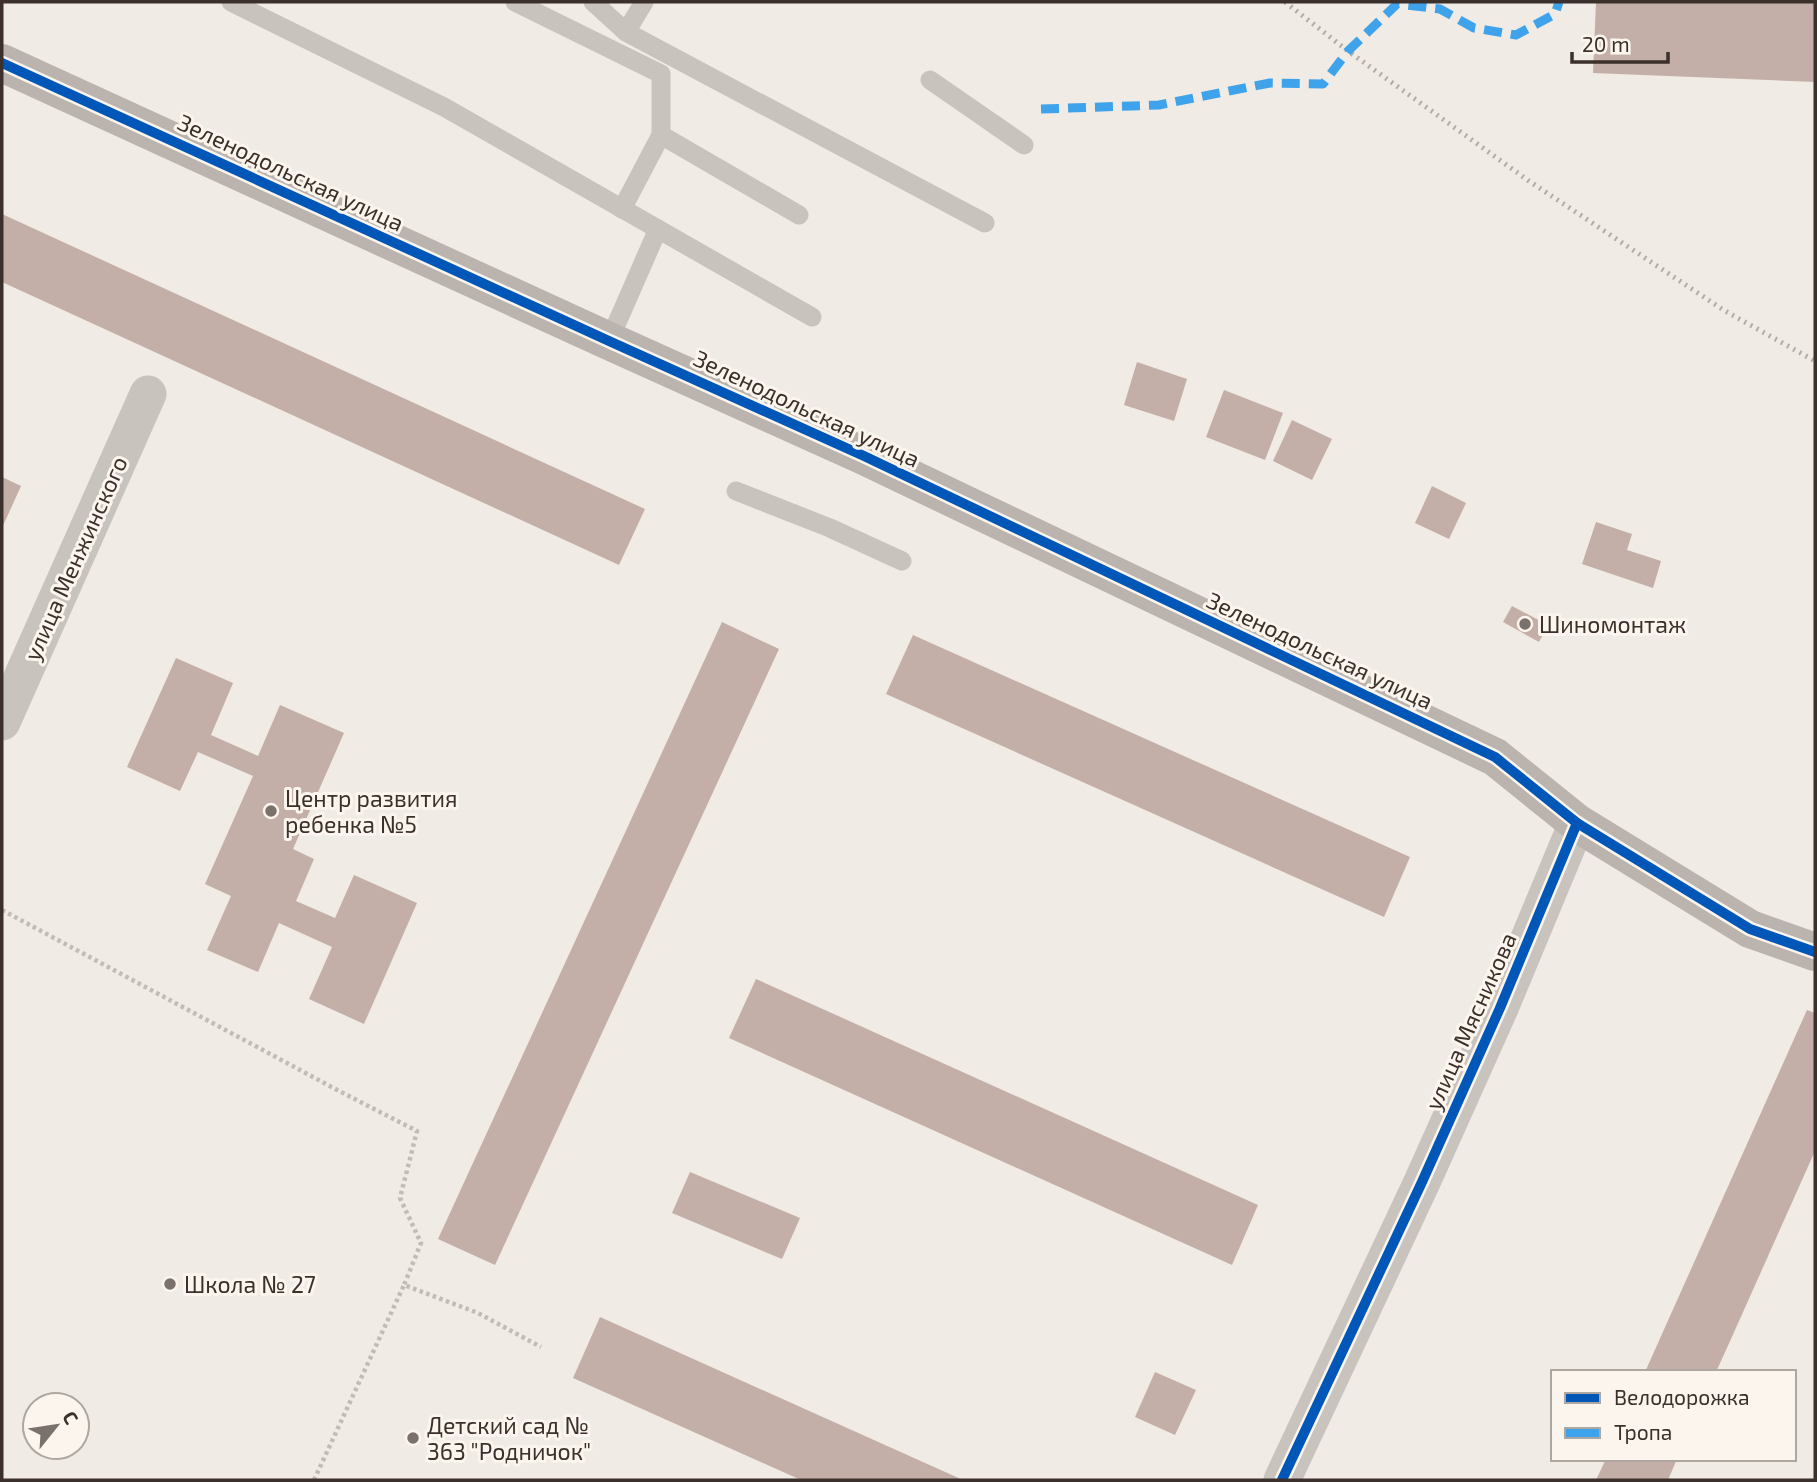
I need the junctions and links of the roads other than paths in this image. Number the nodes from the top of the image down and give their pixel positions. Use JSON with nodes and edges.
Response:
{"nodes":[{"id":1,"x":230,"y":2,"type":"edge"},
{"id":2,"x":516,"y":2,"type":"edge"},
{"id":3,"x":593,"y":2,"type":"edge"},
{"id":4,"x":644,"y":2,"type":"edge"},
{"id":5,"x":626,"y":32,"type":"junction"},
{"id":6,"x":2,"y":63,"type":"edge"},
{"id":7,"x":930,"y":80,"type":"dead end"},
{"id":8,"x":661,"y":135,"type":"junction"},
{"id":9,"x":1024,"y":145,"type":"dead end"},
{"id":10,"x":622,"y":209,"type":"junction"},
{"id":11,"x":799,"y":215,"type":"dead end"},
{"id":12,"x":985,"y":222,"type":"dead end"},
{"id":13,"x":658,"y":229,"type":"junction"},
{"id":14,"x":812,"y":317,"type":"dead end"},
{"id":15,"x":609,"y":341,"type":"junction"},
{"id":16,"x":148,"y":394,"type":"dead end"},
{"id":17,"x":736,"y":491,"type":"dead end"},
{"id":18,"x":902,"y":561,"type":"dead end"},
{"id":19,"x":2,"y":722,"type":"edge"},
{"id":20,"x":1577,"y":823,"type":"junction"},
{"id":21,"x":1815,"y":952,"type":"edge"},
{"id":22,"x":1282,"y":1480,"type":"edge"}],
"edges":[{"from":1,"to":10,"type":"lane"},
{"from":2,"to":8,"type":"lane"},
{"from":3,"to":5,"type":"lane"},
{"from":4,"to":5,"type":"lane"},
{"from":5,"to":12,"type":"lane"},
{"from":6,"to":15,"type":"street","name":"Зеленодольская улица"},
{"from":7,"to":9,"type":"lane"},
{"from":8,"to":10,"type":"lane"},
{"from":8,"to":11,"type":"lane"},
{"from":10,"to":13,"type":"lane"},
{"from":13,"to":14,"type":"lane"},
{"from":13,"to":15,"type":"lane"},
{"from":15,"to":20,"type":"street","name":"Зеленодольская улица"},
{"from":16,"to":19,"type":"street","name":"улица Менжинского"},
{"from":17,"to":18,"type":"lane"},
{"from":20,"to":21,"type":"street"},
{"from":20,"to":22,"type":"street","name":"улица Мясникова"}]}
